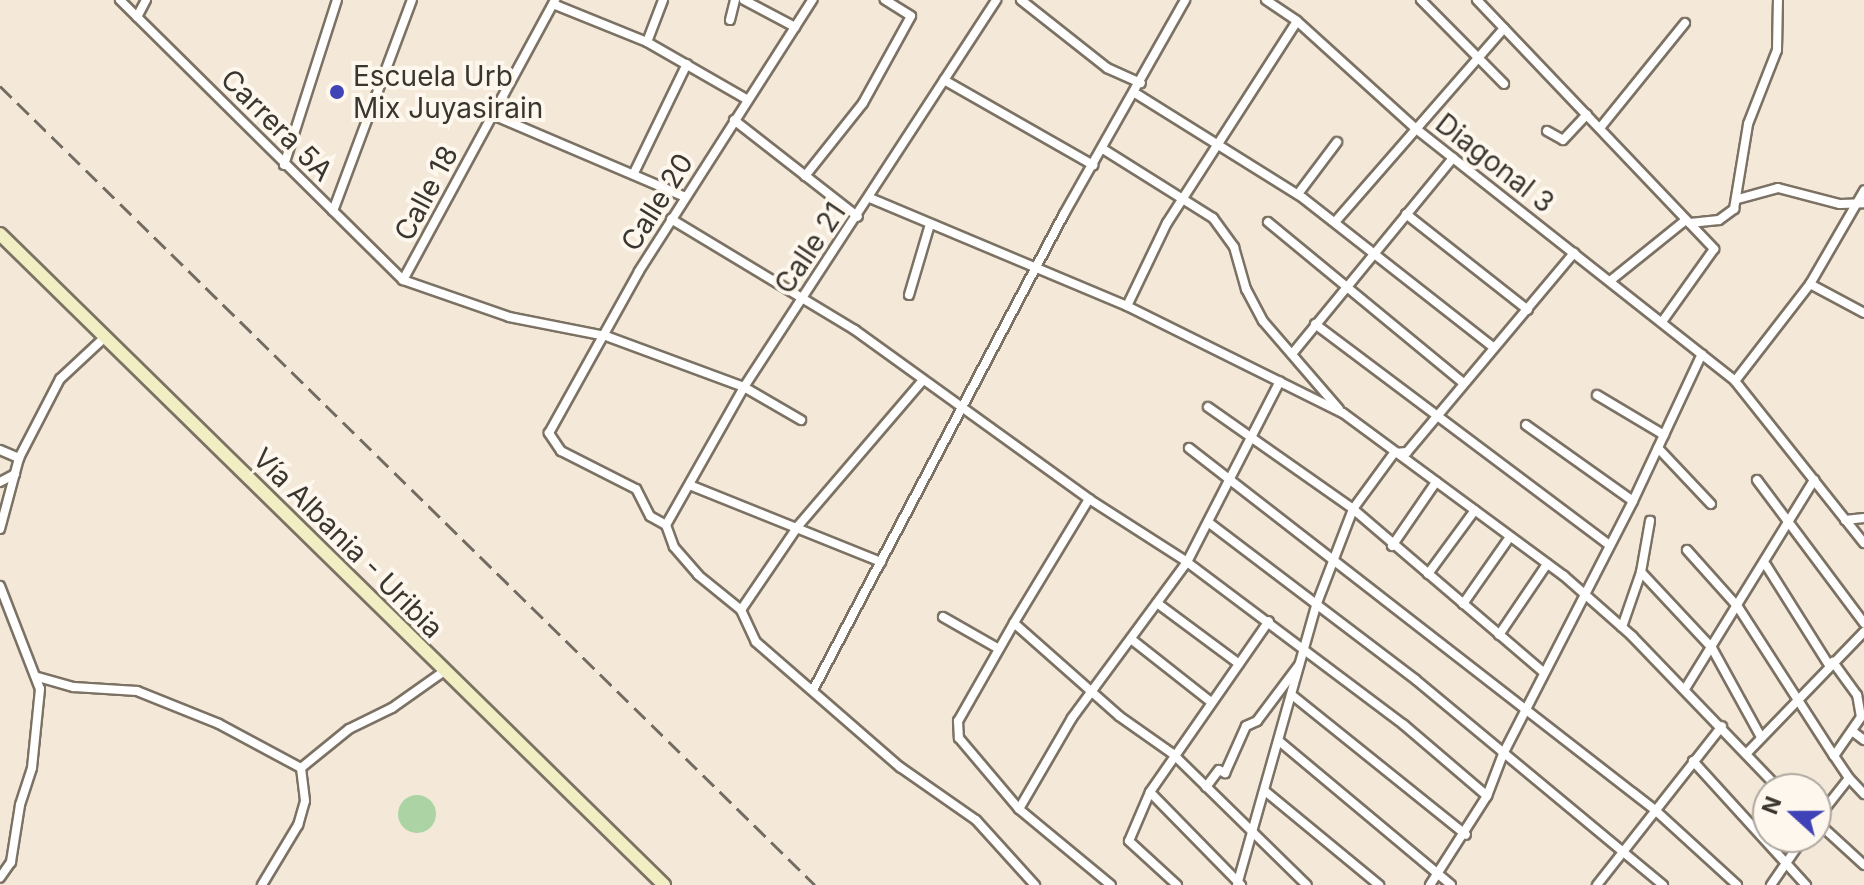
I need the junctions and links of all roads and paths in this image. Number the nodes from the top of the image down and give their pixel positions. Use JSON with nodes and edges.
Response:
{"nodes":[{"id":1,"x":120,"y":0,"type":"edge"},
{"id":2,"x":146,"y":0,"type":"edge"},
{"id":3,"x":337,"y":0,"type":"edge"},
{"id":4,"x":412,"y":0,"type":"edge"},
{"id":5,"x":663,"y":0,"type":"edge"},
{"id":6,"x":735,"y":0,"type":"edge"},
{"id":7,"x":744,"y":0,"type":"edge"},
{"id":8,"x":812,"y":0,"type":"edge"},
{"id":9,"x":885,"y":0,"type":"edge"},
{"id":10,"x":996,"y":0,"type":"edge"},
{"id":11,"x":1021,"y":0,"type":"edge"},
{"id":12,"x":1185,"y":0,"type":"edge"},
{"id":13,"x":1266,"y":0,"type":"edge"},
{"id":14,"x":1421,"y":0,"type":"edge"},
{"id":15,"x":1477,"y":0,"type":"edge"},
{"id":16,"x":1778,"y":0,"type":"edge"},
{"id":17,"x":554,"y":2,"type":"edge"},
{"id":18,"x":137,"y":17,"type":"junction"},
{"id":19,"x":730,"y":20,"type":"dead end"},
{"id":20,"x":1297,"y":21,"type":"junction"},
{"id":21,"x":1685,"y":23,"type":"dead end"},
{"id":22,"x":795,"y":27,"type":"junction"},
{"id":23,"x":1504,"y":28,"type":"junction"},
{"id":24,"x":647,"y":42,"type":"junction"},
{"id":25,"x":1477,"y":57,"type":"junction"},
{"id":26,"x":687,"y":64,"type":"junction"},
{"id":27,"x":944,"y":80,"type":"junction"},
{"id":28,"x":1141,"y":83,"type":"junction"},
{"id":29,"x":1504,"y":84,"type":"dead end"},
{"id":30,"x":1135,"y":93,"type":"junction"},
{"id":31,"x":748,"y":100,"type":"junction"},
{"id":32,"x":1587,"y":114,"type":"junction"},
{"id":33,"x":493,"y":115,"type":"junction"},
{"id":34,"x":734,"y":120,"type":"junction"},
{"id":35,"x":1415,"y":128,"type":"junction"},
{"id":36,"x":1600,"y":128,"type":"junction"},
{"id":37,"x":1547,"y":131,"type":"dead end"},
{"id":38,"x":1216,"y":142,"type":"junction"},
{"id":39,"x":1337,"y":142,"type":"dead end"},
{"id":40,"x":1103,"y":149,"type":"junction"},
{"id":41,"x":1453,"y":158,"type":"junction"},
{"id":42,"x":284,"y":165,"type":"junction"},
{"id":43,"x":1093,"y":165,"type":"junction"},
{"id":44,"x":634,"y":173,"type":"junction"},
{"id":45,"x":805,"y":176,"type":"junction"},
{"id":46,"x":1864,"y":191,"type":"edge"},
{"id":47,"x":1298,"y":194,"type":"junction"},
{"id":48,"x":1184,"y":196,"type":"junction"},
{"id":49,"x":685,"y":197,"type":"junction"},
{"id":50,"x":870,"y":198,"type":"junction"},
{"id":51,"x":1738,"y":199,"type":"junction"},
{"id":52,"x":1861,"y":202,"type":"edge"},
{"id":53,"x":333,"y":211,"type":"junction"},
{"id":54,"x":1406,"y":214,"type":"junction"},
{"id":55,"x":858,"y":217,"type":"junction"},
{"id":56,"x":671,"y":219,"type":"junction"},
{"id":57,"x":1688,"y":221,"type":"junction"},
{"id":58,"x":1268,"y":222,"type":"dead end"},
{"id":59,"x":1335,"y":222,"type":"junction"},
{"id":60,"x":930,"y":224,"type":"junction"},
{"id":61,"x":0,"y":234,"type":"edge"},
{"id":62,"x":1374,"y":251,"type":"junction"},
{"id":63,"x":1574,"y":253,"type":"junction"},
{"id":64,"x":1037,"y":268,"type":"junction"},
{"id":65,"x":403,"y":280,"type":"junction"},
{"id":66,"x":1610,"y":281,"type":"junction"},
{"id":67,"x":1810,"y":284,"type":"junction"},
{"id":68,"x":1345,"y":287,"type":"junction"},
{"id":69,"x":909,"y":295,"type":"dead end"},
{"id":70,"x":801,"y":300,"type":"junction"},
{"id":71,"x":1127,"y":306,"type":"junction"},
{"id":72,"x":1528,"y":310,"type":"junction"},
{"id":73,"x":1864,"y":313,"type":"edge"},
{"id":74,"x":1662,"y":322,"type":"junction"},
{"id":75,"x":1315,"y":324,"type":"junction"},
{"id":76,"x":606,"y":336,"type":"junction"},
{"id":77,"x":105,"y":337,"type":"junction"},
{"id":78,"x":1492,"y":346,"type":"junction"},
{"id":79,"x":1292,"y":354,"type":"junction"},
{"id":80,"x":1702,"y":354,"type":"junction"},
{"id":81,"x":923,"y":380,"type":"junction"},
{"id":82,"x":1280,"y":381,"type":"junction"},
{"id":83,"x":1735,"y":381,"type":"junction"},
{"id":84,"x":1462,"y":382,"type":"junction"},
{"id":85,"x":744,"y":387,"type":"junction"},
{"id":86,"x":1597,"y":395,"type":"dead end"},
{"id":87,"x":1208,"y":407,"type":"dead end"},
{"id":88,"x":965,"y":410,"type":"junction"},
{"id":89,"x":1343,"y":413,"type":"junction"},
{"id":90,"x":1434,"y":417,"type":"junction"},
{"id":91,"x":801,"y":420,"type":"dead end"},
{"id":92,"x":1526,"y":425,"type":"dead end"},
{"id":93,"x":1664,"y":435,"type":"junction"},
{"id":94,"x":1254,"y":437,"type":"junction"},
{"id":95,"x":1189,"y":448,"type":"dead end"},
{"id":96,"x":1658,"y":448,"type":"junction"},
{"id":97,"x":0,"y":450,"type":"edge"},
{"id":98,"x":1394,"y":453,"type":"junction"},
{"id":99,"x":19,"y":458,"type":"junction"},
{"id":100,"x":15,"y":474,"type":"junction"},
{"id":101,"x":1233,"y":478,"type":"junction"},
{"id":102,"x":1757,"y":480,"type":"dead end"},
{"id":103,"x":1814,"y":480,"type":"junction"},
{"id":104,"x":0,"y":482,"type":"edge"},
{"id":105,"x":1436,"y":482,"type":"junction"},
{"id":106,"x":692,"y":486,"type":"junction"},
{"id":107,"x":1089,"y":499,"type":"junction"},
{"id":108,"x":1633,"y":501,"type":"junction"},
{"id":109,"x":1711,"y":504,"type":"dead end"},
{"id":110,"x":1353,"y":509,"type":"junction"},
{"id":111,"x":1475,"y":510,"type":"junction"},
{"id":112,"x":1864,"y":518,"type":"edge"},
{"id":113,"x":1845,"y":520,"type":"junction"},
{"id":114,"x":1650,"y":521,"type":"dead end"},
{"id":115,"x":1208,"y":522,"type":"junction"},
{"id":116,"x":666,"y":525,"type":"junction"},
{"id":117,"x":1788,"y":525,"type":"junction"},
{"id":118,"x":798,"y":526,"type":"junction"},
{"id":119,"x":0,"y":529,"type":"edge"},
{"id":120,"x":1510,"y":537,"type":"junction"},
{"id":121,"x":1864,"y":543,"type":"edge"},
{"id":122,"x":1609,"y":545,"type":"junction"},
{"id":123,"x":1392,"y":546,"type":"junction"},
{"id":124,"x":1687,"y":550,"type":"dead end"},
{"id":125,"x":1335,"y":557,"type":"junction"},
{"id":126,"x":881,"y":562,"type":"junction"},
{"id":127,"x":1187,"y":562,"type":"junction"},
{"id":128,"x":1547,"y":564,"type":"junction"},
{"id":129,"x":1766,"y":565,"type":"junction"},
{"id":130,"x":1641,"y":572,"type":"junction"},
{"id":131,"x":1428,"y":574,"type":"junction"},
{"id":132,"x":0,"y":586,"type":"edge"},
{"id":133,"x":1583,"y":593,"type":"junction"},
{"id":134,"x":1157,"y":603,"type":"junction"},
{"id":135,"x":1317,"y":603,"type":"junction"},
{"id":136,"x":1463,"y":604,"type":"junction"},
{"id":137,"x":1738,"y":607,"type":"junction"},
{"id":138,"x":741,"y":610,"type":"junction"},
{"id":139,"x":943,"y":617,"type":"dead end"},
{"id":140,"x":1269,"y":621,"type":"junction"},
{"id":141,"x":1014,"y":623,"type":"junction"},
{"id":142,"x":1864,"y":623,"type":"edge"},
{"id":143,"x":1622,"y":627,"type":"junction"},
{"id":144,"x":1864,"y":632,"type":"edge"},
{"id":145,"x":1499,"y":635,"type":"junction"},
{"id":146,"x":1131,"y":639,"type":"junction"},
{"id":147,"x":1712,"y":648,"type":"junction"},
{"id":148,"x":999,"y":649,"type":"junction"},
{"id":149,"x":1306,"y":650,"type":"junction"},
{"id":150,"x":1831,"y":663,"type":"junction"},
{"id":151,"x":1239,"y":664,"type":"junction"},
{"id":152,"x":1300,"y":665,"type":"junction"},
{"id":153,"x":443,"y":672,"type":"junction"},
{"id":154,"x":1543,"y":672,"type":"junction"},
{"id":155,"x":38,"y":677,"type":"junction"},
{"id":156,"x":1685,"y":689,"type":"junction"},
{"id":157,"x":813,"y":690,"type":"junction"},
{"id":158,"x":1093,"y":693,"type":"junction"},
{"id":159,"x":1292,"y":695,"type":"junction"},
{"id":160,"x":1211,"y":702,"type":"junction"},
{"id":161,"x":1797,"y":702,"type":"junction"},
{"id":162,"x":1525,"y":710,"type":"junction"},
{"id":163,"x":1722,"y":726,"type":"junction"},
{"id":164,"x":1852,"y":731,"type":"junction"},
{"id":165,"x":1761,"y":737,"type":"junction"},
{"id":166,"x":1864,"y":740,"type":"edge"},
{"id":167,"x":1279,"y":741,"type":"junction"},
{"id":168,"x":1173,"y":754,"type":"junction"},
{"id":169,"x":1503,"y":754,"type":"junction"},
{"id":170,"x":1746,"y":754,"type":"junction"},
{"id":171,"x":1834,"y":756,"type":"junction"},
{"id":172,"x":1693,"y":761,"type":"junction"},
{"id":173,"x":301,"y":768,"type":"junction"},
{"id":174,"x":1764,"y":773,"type":"edge"},
{"id":175,"x":1849,"y":778,"type":"junction"},
{"id":176,"x":1206,"y":787,"type":"junction"},
{"id":177,"x":1265,"y":791,"type":"junction"},
{"id":178,"x":1150,"y":792,"type":"junction"},
{"id":179,"x":1864,"y":794,"type":"edge"},
{"id":180,"x":1487,"y":796,"type":"junction"},
{"id":181,"x":1832,"y":800,"type":"edge"},
{"id":182,"x":1019,"y":809,"type":"junction"},
{"id":183,"x":1655,"y":810,"type":"junction"},
{"id":184,"x":1255,"y":835,"type":"junction"},
{"id":185,"x":1466,"y":835,"type":"junction"},
{"id":186,"x":1832,"y":835,"type":"edge"},
{"id":187,"x":1627,"y":851,"type":"junction"},
{"id":188,"x":1793,"y":853,"type":"edge"},
{"id":189,"x":1784,"y":865,"type":"junction"},
{"id":190,"x":1864,"y":865,"type":"edge"},
{"id":191,"x":1438,"y":871,"type":"junction"},
{"id":192,"x":0,"y":878,"type":"edge"},
{"id":193,"x":1239,"y":884,"type":"edge"},
{"id":194,"x":262,"y":885,"type":"edge"},
{"id":195,"x":664,"y":885,"type":"edge"},
{"id":196,"x":1035,"y":885,"type":"edge"},
{"id":197,"x":1111,"y":885,"type":"edge"},
{"id":198,"x":1177,"y":885,"type":"edge"},
{"id":199,"x":1307,"y":885,"type":"edge"},
{"id":200,"x":1379,"y":885,"type":"edge"},
{"id":201,"x":1430,"y":885,"type":"edge"},
{"id":202,"x":1451,"y":885,"type":"edge"},
{"id":203,"x":1597,"y":885,"type":"edge"},
{"id":204,"x":1663,"y":885,"type":"edge"},
{"id":205,"x":1737,"y":885,"type":"edge"},
{"id":206,"x":1771,"y":885,"type":"edge"},
{"id":207,"x":1806,"y":885,"type":"edge"}],
"edges":[{"from":1,"to":18,"type":"street","name":"Carrera 5A"},
{"from":2,"to":18,"type":"street"},
{"from":3,"to":42,"type":"street"},
{"from":4,"to":53,"type":"street"},
{"from":5,"to":24,"type":"street"},
{"from":6,"to":19,"type":"street"},
{"from":7,"to":22,"type":"street"},
{"from":8,"to":22,"type":"street","name":"Calle 20"},
{"from":9,"to":45,"type":"street"},
{"from":10,"to":27,"type":"street","name":"Calle 21"},
{"from":11,"to":28,"type":"street"},
{"from":12,"to":28,"type":"street"},
{"from":13,"to":20,"type":"street","name":"Diagonal 3"},
{"from":14,"to":25,"type":"street"},
{"from":15,"to":23,"type":"street"},
{"from":16,"to":51,"type":"street"},
{"from":17,"to":24,"type":"street"},
{"from":17,"to":33,"type":"street","name":"Calle 18"},
{"from":18,"to":42,"type":"street","name":"Carrera 5A"},
{"from":20,"to":35,"type":"street","name":"Diagonal 3"},
{"from":20,"to":38,"type":"street"},
{"from":21,"to":36,"type":"street"},
{"from":22,"to":31,"type":"street","name":"Calle 20"},
{"from":23,"to":25,"type":"street"},
{"from":23,"to":32,"type":"street"},
{"from":24,"to":26,"type":"street"},
{"from":25,"to":29,"type":"street"},
{"from":25,"to":35,"type":"street"},
{"from":26,"to":31,"type":"street"},
{"from":26,"to":44,"type":"street"},
{"from":27,"to":43,"type":"street"},
{"from":27,"to":50,"type":"street","name":"Calle 21"},
{"from":28,"to":30,"type":"street"},
{"from":30,"to":38,"type":"street"},
{"from":30,"to":40,"type":"street"},
{"from":31,"to":34,"type":"street","name":"Calle 20"},
{"from":32,"to":36,"type":"street"},
{"from":32,"to":37,"type":"street"},
{"from":33,"to":44,"type":"street"},
{"from":33,"to":65,"type":"street","name":"Calle 18"},
{"from":34,"to":45,"type":"street"},
{"from":34,"to":49,"type":"street","name":"Calle 20"},
{"from":35,"to":41,"type":"street","name":"Diagonal 3"},
{"from":35,"to":59,"type":"street"},
{"from":36,"to":57,"type":"street"},
{"from":38,"to":47,"type":"street"},
{"from":38,"to":48,"type":"street"},
{"from":39,"to":47,"type":"street"},
{"from":40,"to":43,"type":"street"},
{"from":40,"to":48,"type":"street"},
{"from":41,"to":54,"type":"street"},
{"from":41,"to":63,"type":"street","name":"Diagonal 3"},
{"from":42,"to":53,"type":"street","name":"Carrera 5A"},
{"from":43,"to":64,"type":"street"},
{"from":44,"to":49,"type":"street"},
{"from":45,"to":55,"type":"street"},
{"from":46,"to":52,"type":"street"},
{"from":47,"to":59,"type":"street"},
{"from":48,"to":71,"type":"street"},
{"from":48,"to":79,"type":"street"},
{"from":49,"to":56,"type":"street","name":"Calle 20"},
{"from":50,"to":55,"type":"street","name":"Calle 21"},
{"from":50,"to":60,"type":"street"},
{"from":51,"to":52,"type":"street"},
{"from":51,"to":57,"type":"street"},
{"from":52,"to":67,"type":"street"},
{"from":53,"to":65,"type":"street","name":"Carrera 5A"},
{"from":54,"to":62,"type":"street"},
{"from":54,"to":72,"type":"street"},
{"from":55,"to":70,"type":"street","name":"Calle 21"},
{"from":56,"to":70,"type":"street"},
{"from":56,"to":76,"type":"street","name":"Calle 20"},
{"from":57,"to":66,"type":"street"},
{"from":57,"to":74,"type":"street"},
{"from":58,"to":68,"type":"street"},
{"from":59,"to":62,"type":"street"},
{"from":60,"to":64,"type":"street"},
{"from":60,"to":69,"type":"street"},
{"from":61,"to":77,"type":"main road","name":"Vía Albania - Uribia"},
{"from":62,"to":68,"type":"street"},
{"from":62,"to":78,"type":"street"},
{"from":63,"to":66,"type":"street","name":"Diagonal 3"},
{"from":63,"to":72,"type":"street"},
{"from":64,"to":71,"type":"street"},
{"from":64,"to":88,"type":"street"},
{"from":65,"to":76,"type":"street"},
{"from":66,"to":74,"type":"street","name":"Diagonal 3"},
{"from":67,"to":73,"type":"street"},
{"from":67,"to":83,"type":"street"},
{"from":68,"to":75,"type":"street"},
{"from":68,"to":84,"type":"street"},
{"from":70,"to":81,"type":"street"},
{"from":70,"to":85,"type":"street","name":"Calle 21"},
{"from":71,"to":82,"type":"street"},
{"from":72,"to":78,"type":"street"},
{"from":74,"to":80,"type":"street","name":"Diagonal 3"},
{"from":75,"to":79,"type":"street"},
{"from":75,"to":90,"type":"street"},
{"from":76,"to":85,"type":"street"},
{"from":76,"to":116,"type":"street","name":"Calle 20"},
{"from":77,"to":99,"type":"street"},
{"from":77,"to":153,"type":"main road","name":"Vía Albania - Uribia"},
{"from":78,"to":84,"type":"street"},
{"from":79,"to":89,"type":"street"},
{"from":80,"to":83,"type":"street","name":"Diagonal 3"},
{"from":80,"to":93,"type":"street"},
{"from":81,"to":88,"type":"street"},
{"from":81,"to":118,"type":"street"},
{"from":82,"to":89,"type":"street"},
{"from":82,"to":94,"type":"street"},
{"from":83,"to":103,"type":"street","name":"Diagonal 3"},
{"from":84,"to":90,"type":"street"},
{"from":85,"to":91,"type":"street"},
{"from":85,"to":106,"type":"street","name":"Calle 21"},
{"from":86,"to":93,"type":"street"},
{"from":87,"to":94,"type":"street"},
{"from":88,"to":107,"type":"street"},
{"from":88,"to":126,"type":"street"},
{"from":89,"to":98,"type":"street"},
{"from":90,"to":98,"type":"street"},
{"from":90,"to":122,"type":"street"},
{"from":92,"to":108,"type":"street"},
{"from":93,"to":96,"type":"street"},
{"from":94,"to":101,"type":"street"},
{"from":94,"to":110,"type":"street"},
{"from":95,"to":101,"type":"street"},
{"from":96,"to":108,"type":"street"},
{"from":96,"to":109,"type":"street"},
{"from":97,"to":99,"type":"street"},
{"from":98,"to":105,"type":"street"},
{"from":98,"to":110,"type":"street"},
{"from":99,"to":100,"type":"street"},
{"from":100,"to":104,"type":"street"},
{"from":100,"to":119,"type":"street"},
{"from":101,"to":115,"type":"street"},
{"from":101,"to":125,"type":"street"},
{"from":102,"to":117,"type":"street"},
{"from":103,"to":113,"type":"street","name":"Diagonal 3"},
{"from":103,"to":117,"type":"street"},
{"from":105,"to":111,"type":"street"},
{"from":105,"to":123,"type":"street"},
{"from":106,"to":116,"type":"street","name":"Calle 21"},
{"from":106,"to":118,"type":"street"},
{"from":107,"to":127,"type":"street"},
{"from":107,"to":141,"type":"street"},
{"from":108,"to":122,"type":"street"},
{"from":110,"to":123,"type":"street"},
{"from":110,"to":125,"type":"street"},
{"from":111,"to":120,"type":"street"},
{"from":111,"to":131,"type":"street"},
{"from":112,"to":113,"type":"street"},
{"from":113,"to":121,"type":"street","name":"Diagonal 3"},
{"from":114,"to":130,"type":"street"},
{"from":115,"to":127,"type":"street"},
{"from":115,"to":135,"type":"street"},
{"from":116,"to":138,"type":"street"},
{"from":117,"to":129,"type":"street"},
{"from":117,"to":142,"type":"street"},
{"from":118,"to":126,"type":"street"},
{"from":118,"to":138,"type":"street"},
{"from":120,"to":128,"type":"street"},
{"from":120,"to":136,"type":"street"},
{"from":122,"to":133,"type":"street"},
{"from":123,"to":131,"type":"street"},
{"from":124,"to":137,"type":"street"},
{"from":125,"to":135,"type":"street"},
{"from":125,"to":162,"type":"street"},
{"from":126,"to":157,"type":"street"},
{"from":127,"to":134,"type":"street"},
{"from":127,"to":140,"type":"street"},
{"from":128,"to":133,"type":"street"},
{"from":128,"to":145,"type":"street"},
{"from":129,"to":137,"type":"street"},
{"from":129,"to":150,"type":"street"},
{"from":130,"to":143,"type":"street"},
{"from":130,"to":147,"type":"street"},
{"from":131,"to":136,"type":"street"},
{"from":132,"to":155,"type":"street"},
{"from":133,"to":143,"type":"street"},
{"from":133,"to":154,"type":"street"},
{"from":134,"to":146,"type":"street"},
{"from":134,"to":151,"type":"street"},
{"from":135,"to":149,"type":"street"},
{"from":135,"to":169,"type":"street"},
{"from":136,"to":145,"type":"street"},
{"from":137,"to":147,"type":"street"},
{"from":137,"to":161,"type":"street"},
{"from":138,"to":157,"type":"street"},
{"from":139,"to":148,"type":"street"},
{"from":140,"to":149,"type":"street"},
{"from":140,"to":151,"type":"street"},
{"from":141,"to":148,"type":"street"},
{"from":141,"to":158,"type":"street"},
{"from":143,"to":156,"type":"street"},
{"from":144,"to":150,"type":"street"},
{"from":145,"to":154,"type":"street"},
{"from":146,"to":158,"type":"street"},
{"from":146,"to":160,"type":"street"},
{"from":147,"to":156,"type":"street"},
{"from":147,"to":165,"type":"street"},
{"from":148,"to":182,"type":"street"},
{"from":149,"to":152,"type":"street"},
{"from":149,"to":180,"type":"street"},
{"from":150,"to":161,"type":"street"},
{"from":150,"to":164,"type":"street"},
{"from":151,"to":160,"type":"street"},
{"from":152,"to":159,"type":"street"},
{"from":152,"to":176,"type":"street"},
{"from":153,"to":173,"type":"street"},
{"from":153,"to":195,"type":"main road","name":"Vía Albania - Uribia"},
{"from":154,"to":162,"type":"street"},
{"from":155,"to":173,"type":"street"},
{"from":155,"to":192,"type":"street"},
{"from":156,"to":163,"type":"street"},
{"from":157,"to":196,"type":"street"},
{"from":158,"to":168,"type":"street"},
{"from":158,"to":182,"type":"street"},
{"from":159,"to":167,"type":"street"},
{"from":159,"to":185,"type":"street"},
{"from":160,"to":168,"type":"street"},
{"from":161,"to":165,"type":"street"},
{"from":161,"to":171,"type":"street"},
{"from":162,"to":169,"type":"street"},
{"from":162,"to":183,"type":"street"},
{"from":163,"to":170,"type":"street"},
{"from":163,"to":172,"type":"street"},
{"from":164,"to":166,"type":"street"},
{"from":164,"to":171,"type":"street"},
{"from":165,"to":170,"type":"street"},
{"from":167,"to":177,"type":"street"},
{"from":167,"to":191,"type":"street"},
{"from":168,"to":176,"type":"street"},
{"from":168,"to":178,"type":"street"},
{"from":169,"to":180,"type":"street"},
{"from":169,"to":187,"type":"street"},
{"from":170,"to":174,"type":"street"},
{"from":171,"to":175,"type":"street"},
{"from":172,"to":183,"type":"street"},
{"from":172,"to":189,"type":"street"},
{"from":173,"to":194,"type":"street"},
{"from":175,"to":179,"type":"street"},
{"from":175,"to":181,"type":"street"},
{"from":176,"to":184,"type":"street"},
{"from":177,"to":184,"type":"street"},
{"from":177,"to":200,"type":"street"},
{"from":178,"to":193,"type":"street"},
{"from":178,"to":198,"type":"street"},
{"from":180,"to":185,"type":"street"},
{"from":182,"to":197,"type":"street"},
{"from":183,"to":187,"type":"street"},
{"from":183,"to":205,"type":"street"},
{"from":184,"to":193,"type":"street"},
{"from":184,"to":199,"type":"street"},
{"from":185,"to":191,"type":"street"},
{"from":186,"to":190,"type":"street"},
{"from":187,"to":203,"type":"street"},
{"from":187,"to":204,"type":"street"},
{"from":188,"to":189,"type":"street"},
{"from":189,"to":206,"type":"street"},
{"from":189,"to":207,"type":"street"},
{"from":191,"to":201,"type":"street"},
{"from":191,"to":202,"type":"street"}]}
